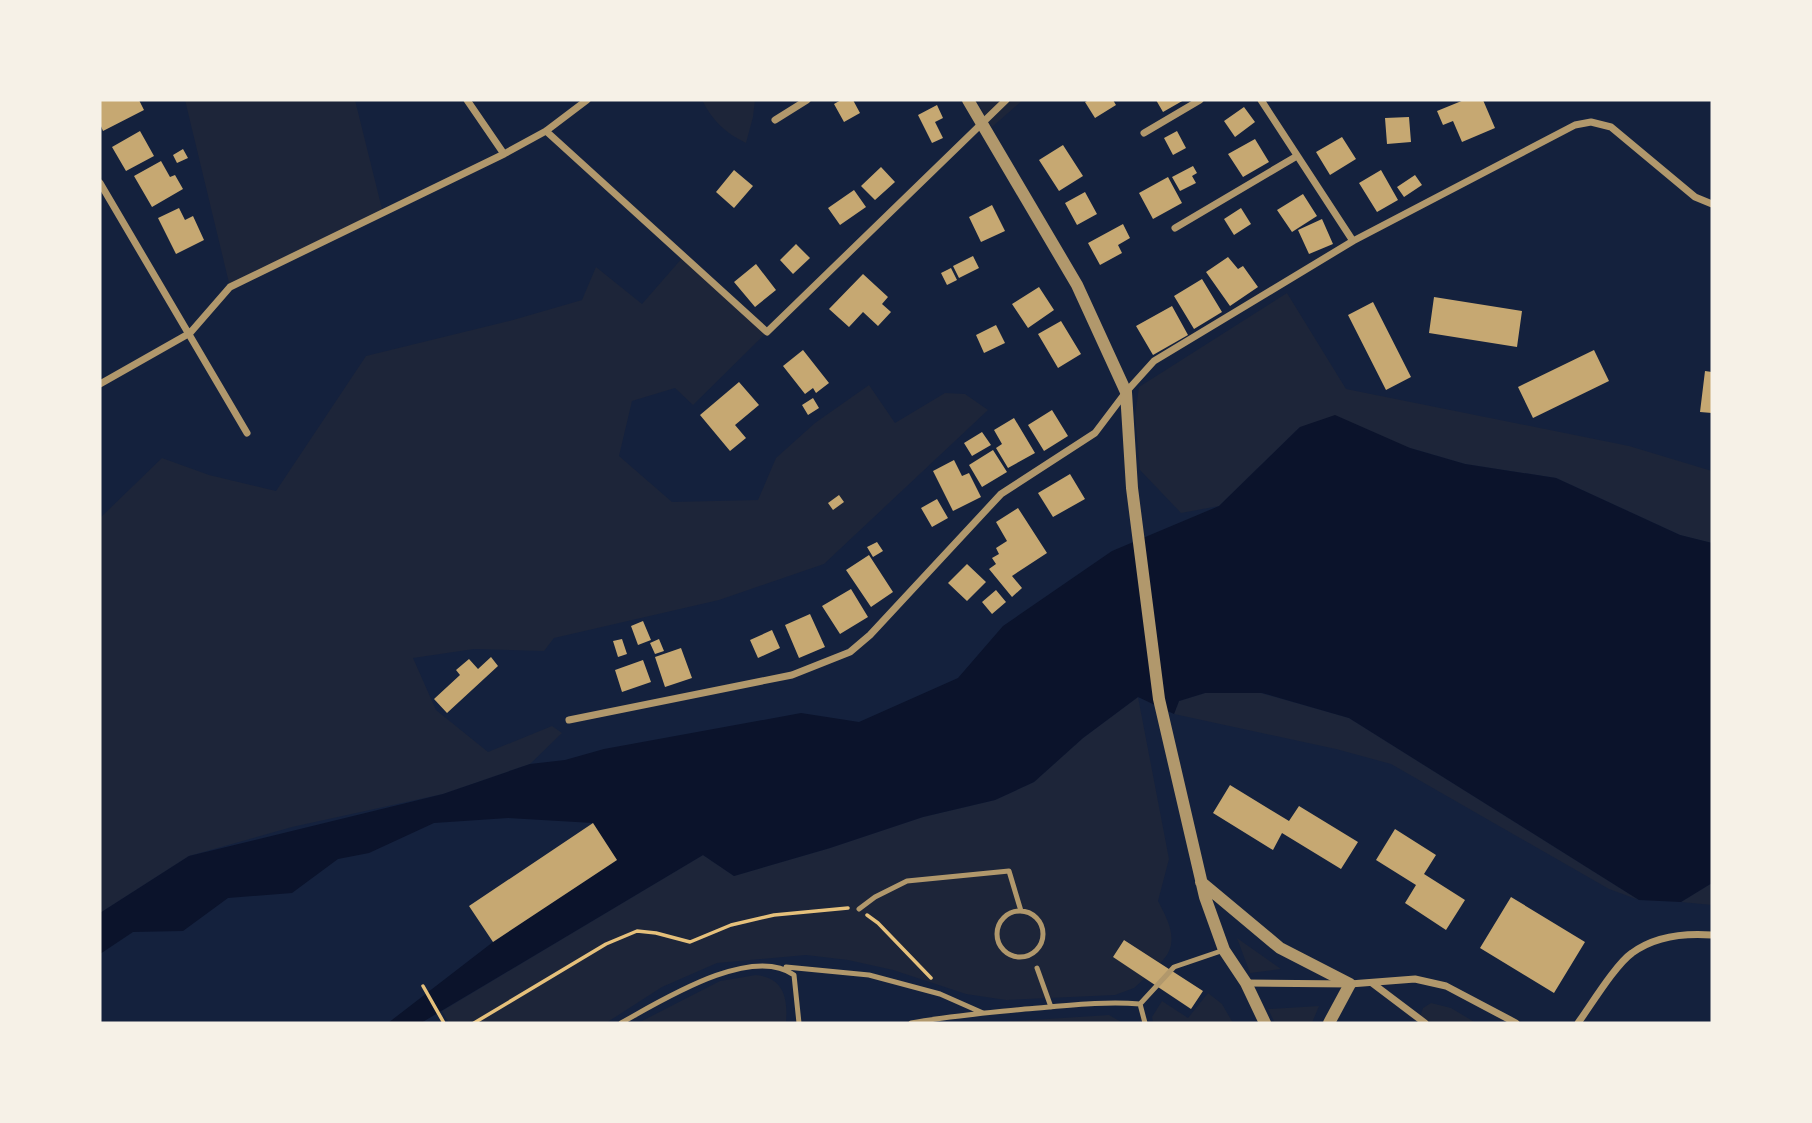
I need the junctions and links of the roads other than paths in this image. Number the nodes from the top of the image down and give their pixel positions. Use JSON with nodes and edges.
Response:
{"nodes":[{"id":1,"x":467,"y":100,"type":"edge"},
{"id":2,"x":587,"y":100,"type":"edge"},
{"id":3,"x":807,"y":100,"type":"edge"},
{"id":4,"x":968,"y":100,"type":"edge"},
{"id":5,"x":1006,"y":100,"type":"edge"},
{"id":6,"x":1200,"y":100,"type":"edge"},
{"id":7,"x":1261,"y":100,"type":"edge"},
{"id":8,"x":775,"y":120,"type":"dead end"},
{"id":9,"x":981,"y":122,"type":"junction"},
{"id":10,"x":546,"y":131,"type":"junction"},
{"id":11,"x":1144,"y":133,"type":"dead end"},
{"id":12,"x":505,"y":155,"type":"junction"},
{"id":13,"x":1297,"y":156,"type":"junction"},
{"id":14,"x":100,"y":183,"type":"edge"},
{"id":15,"x":1712,"y":204,"type":"edge"},
{"id":16,"x":1175,"y":228,"type":"dead end"},
{"id":17,"x":1353,"y":241,"type":"junction"},
{"id":18,"x":190,"y":333,"type":"junction"},
{"id":19,"x":100,"y":384,"type":"edge"},
{"id":20,"x":1126,"y":392,"type":"junction"},
{"id":21,"x":247,"y":433,"type":"dead end"},
{"id":22,"x":569,"y":720,"type":"dead end"},
{"id":23,"x":1200,"y":882,"type":"junction"},
{"id":24,"x":859,"y":909,"type":"road end"},
{"id":25,"x":1021,"y":911,"type":"junction"},
{"id":26,"x":1712,"y":934,"type":"edge"},
{"id":27,"x":1224,"y":950,"type":"junction"},
{"id":28,"x":783,"y":967,"type":"junction"},
{"id":29,"x":1037,"y":968,"type":"dead end"},
{"id":30,"x":1371,"y":983,"type":"junction"},
{"id":31,"x":1246,"y":984,"type":"junction"},
{"id":32,"x":1350,"y":984,"type":"junction"},
{"id":33,"x":1140,"y":1004,"type":"junction"},
{"id":34,"x":1051,"y":1007,"type":"junction"},
{"id":35,"x":983,"y":1013,"type":"junction"},
{"id":36,"x":621,"y":1023,"type":"edge"},
{"id":37,"x":799,"y":1023,"type":"edge"},
{"id":38,"x":911,"y":1023,"type":"edge"},
{"id":39,"x":1145,"y":1023,"type":"edge"},
{"id":40,"x":1265,"y":1023,"type":"edge"},
{"id":41,"x":1329,"y":1023,"type":"edge"},
{"id":42,"x":1425,"y":1023,"type":"edge"},
{"id":43,"x":1516,"y":1023,"type":"edge"},
{"id":44,"x":1578,"y":1023,"type":"edge"}],
"edges":[{"from":1,"to":12,"type":"street"},
{"from":2,"to":10,"type":"street"},
{"from":3,"to":8,"type":"street"},
{"from":4,"to":9,"type":"street"},
{"from":5,"to":9,"type":"street"},
{"from":6,"to":11,"type":"street"},
{"from":7,"to":13,"type":"street"},
{"from":9,"to":10,"type":"street"},
{"from":9,"to":20,"type":"street"},
{"from":10,"to":12,"type":"street"},
{"from":12,"to":18,"type":"street"},
{"from":13,"to":16,"type":"street"},
{"from":13,"to":17,"type":"street"},
{"from":14,"to":18,"type":"street"},
{"from":15,"to":17,"type":"street"},
{"from":17,"to":20,"type":"street"},
{"from":18,"to":19,"type":"street"},
{"from":18,"to":21,"type":"street"},
{"from":20,"to":22,"type":"street"},
{"from":20,"to":23,"type":"street"},
{"from":23,"to":27,"type":"street"},
{"from":23,"to":32,"type":"street"},
{"from":24,"to":25,"type":"lane"},
{"from":25,"to":25,"type":"lane"},
{"from":26,"to":44,"type":"street"},
{"from":27,"to":31,"type":"street"},
{"from":27,"to":33,"type":"lane"},
{"from":28,"to":35,"type":"lane"},
{"from":28,"to":36,"type":"lane"},
{"from":28,"to":37,"type":"lane"},
{"from":29,"to":34,"type":"lane"},
{"from":30,"to":32,"type":"street"},
{"from":30,"to":42,"type":"street"},
{"from":30,"to":43,"type":"street"},
{"from":31,"to":32,"type":"street"},
{"from":31,"to":40,"type":"street"},
{"from":32,"to":41,"type":"street"},
{"from":33,"to":34,"type":"lane"},
{"from":33,"to":39,"type":"lane"},
{"from":34,"to":35,"type":"lane"},
{"from":35,"to":38,"type":"lane"}]}
